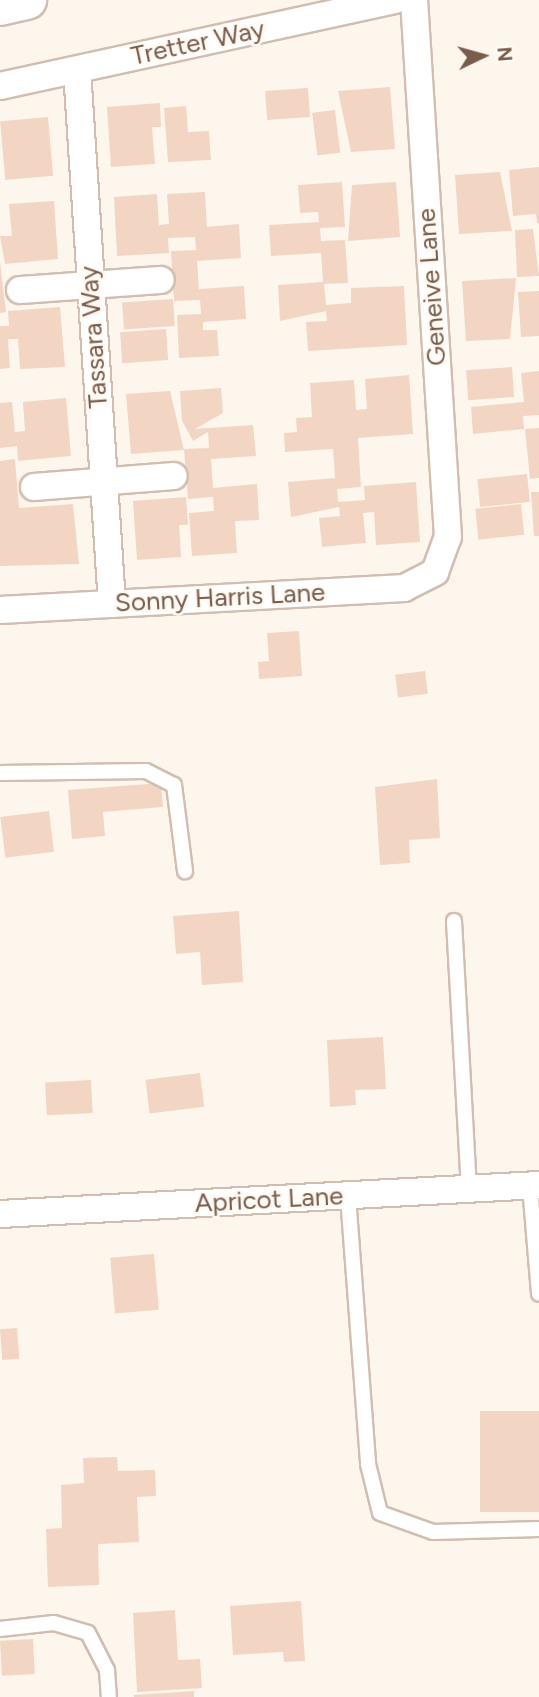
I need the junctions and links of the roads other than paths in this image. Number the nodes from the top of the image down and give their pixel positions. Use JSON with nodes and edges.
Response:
{"nodes":[{"id":1,"x":27,"y":0,"type":"edge"},
{"id":2,"x":395,"y":0,"type":"edge"},
{"id":3,"x":414,"y":0,"type":"edge"},
{"id":4,"x":0,"y":6,"type":"edge"},
{"id":5,"x":76,"y":70,"type":"junction"},
{"id":6,"x":0,"y":86,"type":"edge"},
{"id":7,"x":161,"y":280,"type":"dead end"},
{"id":8,"x":90,"y":285,"type":"junction"},
{"id":9,"x":20,"y":290,"type":"dead end"},
{"id":10,"x":174,"y":476,"type":"dead end"},
{"id":11,"x":103,"y":481,"type":"junction"},
{"id":12,"x":34,"y":486,"type":"dead end"},
{"id":13,"x":435,"y":572,"type":"joint"},
{"id":14,"x":112,"y":604,"type":"junction"},
{"id":15,"x":0,"y":610,"type":"edge"},
{"id":16,"x":0,"y":773,"type":"edge"},
{"id":17,"x":185,"y":871,"type":"dead end"},
{"id":18,"x":454,"y":922,"type":"dead end"},
{"id":19,"x":535,"y":1186,"type":"edge"},
{"id":20,"x":469,"y":1189,"type":"junction"},
{"id":21,"x":348,"y":1196,"type":"junction"},
{"id":22,"x":0,"y":1214,"type":"edge"},
{"id":23,"x":539,"y":1294,"type":"edge"},
{"id":24,"x":539,"y":1529,"type":"edge"},
{"id":25,"x":0,"y":1629,"type":"edge"},
{"id":26,"x":109,"y":1697,"type":"edge"}],
"edges":[{"from":1,"to":4,"type":"street"},
{"from":2,"to":5,"type":"street","name":"Tretter Way"},
{"from":3,"to":13,"type":"street","name":"Geneive Lane"},
{"from":5,"to":6,"type":"street","name":"Tretter Way"},
{"from":5,"to":8,"type":"street","name":"Tassara Way"},
{"from":7,"to":8,"type":"street"},
{"from":8,"to":9,"type":"street"},
{"from":8,"to":11,"type":"street","name":"Tassara Way"},
{"from":10,"to":11,"type":"street"},
{"from":11,"to":12,"type":"street"},
{"from":11,"to":14,"type":"street","name":"Tassara Way"},
{"from":13,"to":14,"type":"street","name":"Sonny Harris Lane"},
{"from":14,"to":15,"type":"street","name":"Sonny Harris Lane"},
{"from":16,"to":17,"type":"lane"},
{"from":18,"to":20,"type":"lane"},
{"from":19,"to":20,"type":"street","name":"Apricot Lane"},
{"from":19,"to":23,"type":"lane"},
{"from":20,"to":21,"type":"street","name":"Apricot Lane"},
{"from":21,"to":22,"type":"street","name":"Apricot Lane"},
{"from":21,"to":24,"type":"lane"},
{"from":25,"to":26,"type":"lane"}]}
